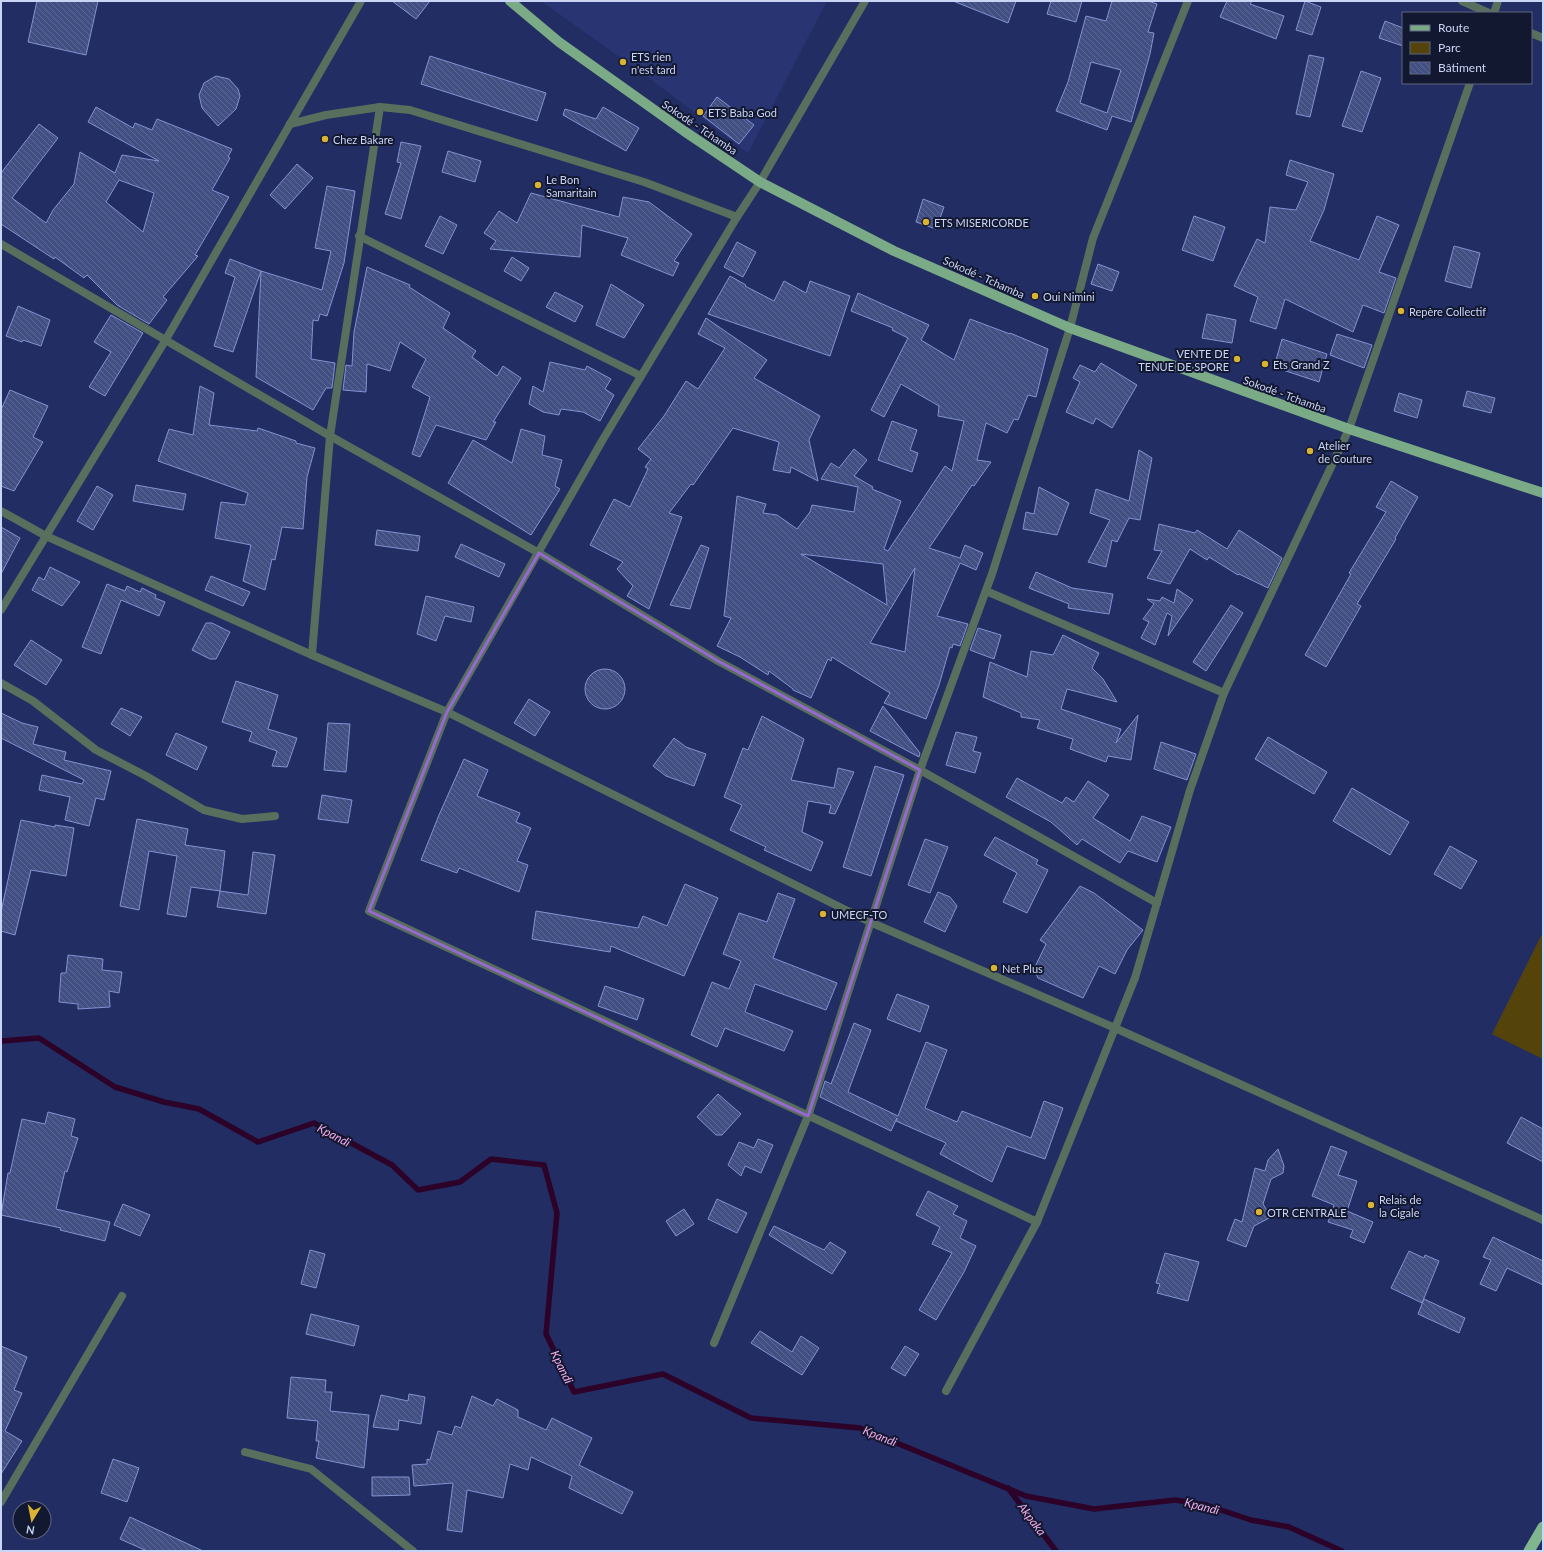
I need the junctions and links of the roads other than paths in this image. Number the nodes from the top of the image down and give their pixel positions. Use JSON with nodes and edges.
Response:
{"nodes":[{"id":1,"x":361,"y":1,"type":"edge"},
{"id":2,"x":510,"y":1,"type":"edge"},
{"id":3,"x":865,"y":1,"type":"edge"},
{"id":4,"x":1188,"y":1,"type":"edge"},
{"id":5,"x":1462,"y":1,"type":"edge"},
{"id":6,"x":1498,"y":1,"type":"edge"},
{"id":7,"x":1487,"y":12,"type":"edge"},
{"id":8,"x":1494,"y":12,"type":"edge"},
{"id":9,"x":1532,"y":33,"type":"edge"},
{"id":10,"x":1543,"y":38,"type":"edge"},
{"id":11,"x":1470,"y":84,"type":"edge"},
{"id":12,"x":380,"y":107,"type":"junction"},
{"id":13,"x":290,"y":124,"type":"junction"},
{"id":14,"x":760,"y":182,"type":"junction"},
{"id":15,"x":737,"y":217,"type":"junction"},
{"id":16,"x":360,"y":236,"type":"junction"},
{"id":17,"x":1,"y":244,"type":"edge"},
{"id":18,"x":1070,"y":328,"type":"junction"},
{"id":19,"x":165,"y":341,"type":"junction"},
{"id":20,"x":640,"y":376,"type":"junction"},
{"id":21,"x":1349,"y":429,"type":"junction"},
{"id":22,"x":330,"y":436,"type":"junction"},
{"id":23,"x":1543,"y":494,"type":"edge"},
{"id":24,"x":1,"y":511,"type":"edge"},
{"id":25,"x":46,"y":536,"type":"junction"},
{"id":26,"x":540,"y":553,"type":"junction"},
{"id":27,"x":986,"y":591,"type":"junction"},
{"id":28,"x":1,"y":610,"type":"edge"},
{"id":29,"x":312,"y":655,"type":"junction"},
{"id":30,"x":1,"y":683,"type":"edge"},
{"id":31,"x":1224,"y":693,"type":"junction"},
{"id":32,"x":447,"y":712,"type":"junction"},
{"id":33,"x":920,"y":770,"type":"junction"},
{"id":34,"x":275,"y":816,"type":"dead end"},
{"id":35,"x":1156,"y":903,"type":"junction"},
{"id":36,"x":870,"y":922,"type":"junction"},
{"id":37,"x":1116,"y":1028,"type":"junction"},
{"id":38,"x":808,"y":1116,"type":"junction"},
{"id":39,"x":1543,"y":1220,"type":"edge"},
{"id":40,"x":1037,"y":1222,"type":"junction"},
{"id":41,"x":122,"y":1296,"type":"dead end"},
{"id":42,"x":714,"y":1343,"type":"dead end"},
{"id":43,"x":946,"y":1391,"type":"dead end"},
{"id":44,"x":245,"y":1452,"type":"dead end"},
{"id":45,"x":2,"y":1499,"type":"edge"},
{"id":46,"x":1543,"y":1527,"type":"edge"},
{"id":47,"x":413,"y":1551,"type":"edge"},
{"id":48,"x":1529,"y":1551,"type":"edge"}],
"edges":[{"from":1,"to":13,"type":"street"},
{"from":2,"to":14,"type":"main road","name":"Sokodé - Tchamba"},
{"from":3,"to":14,"type":"street"},
{"from":4,"to":18,"type":"street"},
{"from":5,"to":7,"type":"street"},
{"from":6,"to":8,"type":"street"},
{"from":9,"to":10,"type":"street"},
{"from":11,"to":21,"type":"street"},
{"from":12,"to":13,"type":"street"},
{"from":12,"to":15,"type":"street"},
{"from":12,"to":16,"type":"street"},
{"from":13,"to":19,"type":"street"},
{"from":14,"to":15,"type":"street"},
{"from":14,"to":18,"type":"main road","name":"Sokodé - Tchamba"},
{"from":15,"to":20,"type":"street"},
{"from":16,"to":20,"type":"street"},
{"from":16,"to":22,"type":"street"},
{"from":17,"to":19,"type":"street"},
{"from":18,"to":21,"type":"main road","name":"Sokodé - Tchamba"},
{"from":18,"to":27,"type":"street"},
{"from":19,"to":22,"type":"street"},
{"from":19,"to":25,"type":"street"},
{"from":20,"to":26,"type":"street"},
{"from":21,"to":23,"type":"main road","name":"Sokodé - Tchamba"},
{"from":21,"to":31,"type":"street"},
{"from":22,"to":26,"type":"street"},
{"from":22,"to":29,"type":"street"},
{"from":24,"to":25,"type":"street"},
{"from":25,"to":28,"type":"street"},
{"from":25,"to":29,"type":"street"},
{"from":26,"to":32,"type":"street"},
{"from":26,"to":33,"type":"street"},
{"from":27,"to":31,"type":"street"},
{"from":27,"to":33,"type":"street"},
{"from":29,"to":32,"type":"street"},
{"from":30,"to":34,"type":"street"},
{"from":31,"to":35,"type":"street"},
{"from":32,"to":36,"type":"street"},
{"from":32,"to":38,"type":"street"},
{"from":33,"to":35,"type":"street"},
{"from":33,"to":36,"type":"street"},
{"from":35,"to":37,"type":"street"},
{"from":36,"to":37,"type":"street"},
{"from":36,"to":38,"type":"street"},
{"from":37,"to":39,"type":"street"},
{"from":37,"to":40,"type":"street"},
{"from":38,"to":40,"type":"street"},
{"from":38,"to":42,"type":"street"},
{"from":40,"to":43,"type":"street"},
{"from":41,"to":45,"type":"street"},
{"from":44,"to":47,"type":"street"},
{"from":46,"to":48,"type":"highway"}]}
